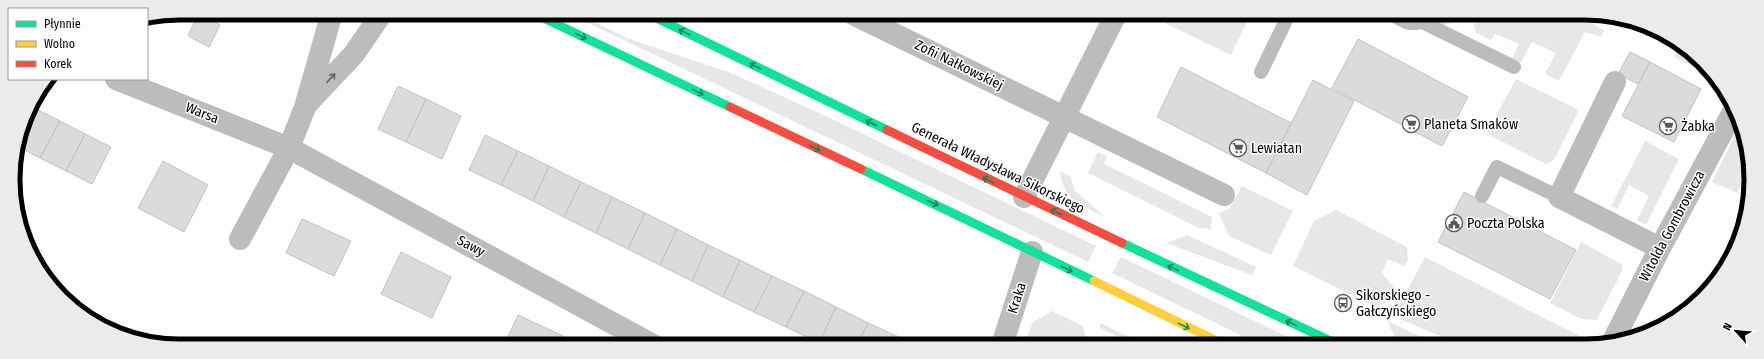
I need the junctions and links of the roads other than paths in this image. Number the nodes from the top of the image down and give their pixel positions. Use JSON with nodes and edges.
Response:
{"nodes":[{"id":1,"x":330,"y":20,"type":"edge"},
{"id":2,"x":377,"y":20,"type":"edge"},
{"id":3,"x":548,"y":20,"type":"edge"},
{"id":4,"x":658,"y":20,"type":"edge"},
{"id":5,"x":865,"y":20,"type":"edge"},
{"id":6,"x":1113,"y":20,"type":"edge"},
{"id":7,"x":1286,"y":20,"type":"edge"},
{"id":8,"x":1420,"y":20,"type":"edge"},
{"id":9,"x":1514,"y":67,"type":"dead end"},
{"id":10,"x":1261,"y":72,"type":"dead end"},
{"id":11,"x":119,"y":80,"type":"edge"},
{"id":12,"x":1615,"y":82,"type":"dead end"},
{"id":13,"x":305,"y":107,"type":"junction"},
{"id":14,"x":1064,"y":116,"type":"junction"},
{"id":15,"x":1731,"y":116,"type":"edge"},
{"id":16,"x":289,"y":148,"type":"junction"},
{"id":17,"x":1224,"y":195,"type":"dead end"},
{"id":18,"x":1482,"y":196,"type":"dead end"},
{"id":19,"x":1024,"y":197,"type":"junction"},
{"id":20,"x":1559,"y":197,"type":"junction"},
{"id":21,"x":240,"y":239,"type":"dead end"},
{"id":22,"x":1660,"y":248,"type":"junction"},
{"id":23,"x":1032,"y":252,"type":"junction"},
{"id":24,"x":1615,"y":336,"type":"edge"},
{"id":25,"x":642,"y":339,"type":"edge"},
{"id":26,"x":1004,"y":339,"type":"edge"},
{"id":27,"x":1213,"y":339,"type":"edge"},
{"id":28,"x":1326,"y":339,"type":"edge"}],
"edges":[{"from":1,"to":13,"type":"street"},
{"from":13,"to":2,"type":"street","one_way":true},
{"from":3,"to":23,"type":"street","one_way":true},
{"from":19,"to":4,"type":"street","name":"Generała Władysława Sikorskiego","one_way":true},
{"from":5,"to":14,"type":"street","name":"Zofii Nałkowskiej"},
{"from":6,"to":14,"type":"street"},
{"from":7,"to":10,"type":"lane"},
{"from":8,"to":9,"type":"lane"},
{"from":11,"to":16,"type":"street","name":"Warsa"},
{"from":12,"to":20,"type":"street"},
{"from":13,"to":16,"type":"street"},
{"from":14,"to":17,"type":"street","name":"Zofii Nałkowskiej"},
{"from":14,"to":19,"type":"street"},
{"from":15,"to":22,"type":"street","name":"Witolda Gombrowicza"},
{"from":16,"to":21,"type":"street"},
{"from":16,"to":25,"type":"street","name":"Sawy"},
{"from":18,"to":20,"type":"lane"},
{"from":28,"to":19,"type":"street","name":"Generała Władysława Sikorskiego","one_way":true},
{"from":20,"to":22,"type":"street"},
{"from":22,"to":24,"type":"street","name":"Witolda Gombrowicza"},
{"from":23,"to":26,"type":"street","name":"Kraka"},
{"from":23,"to":27,"type":"street","one_way":true}]}
